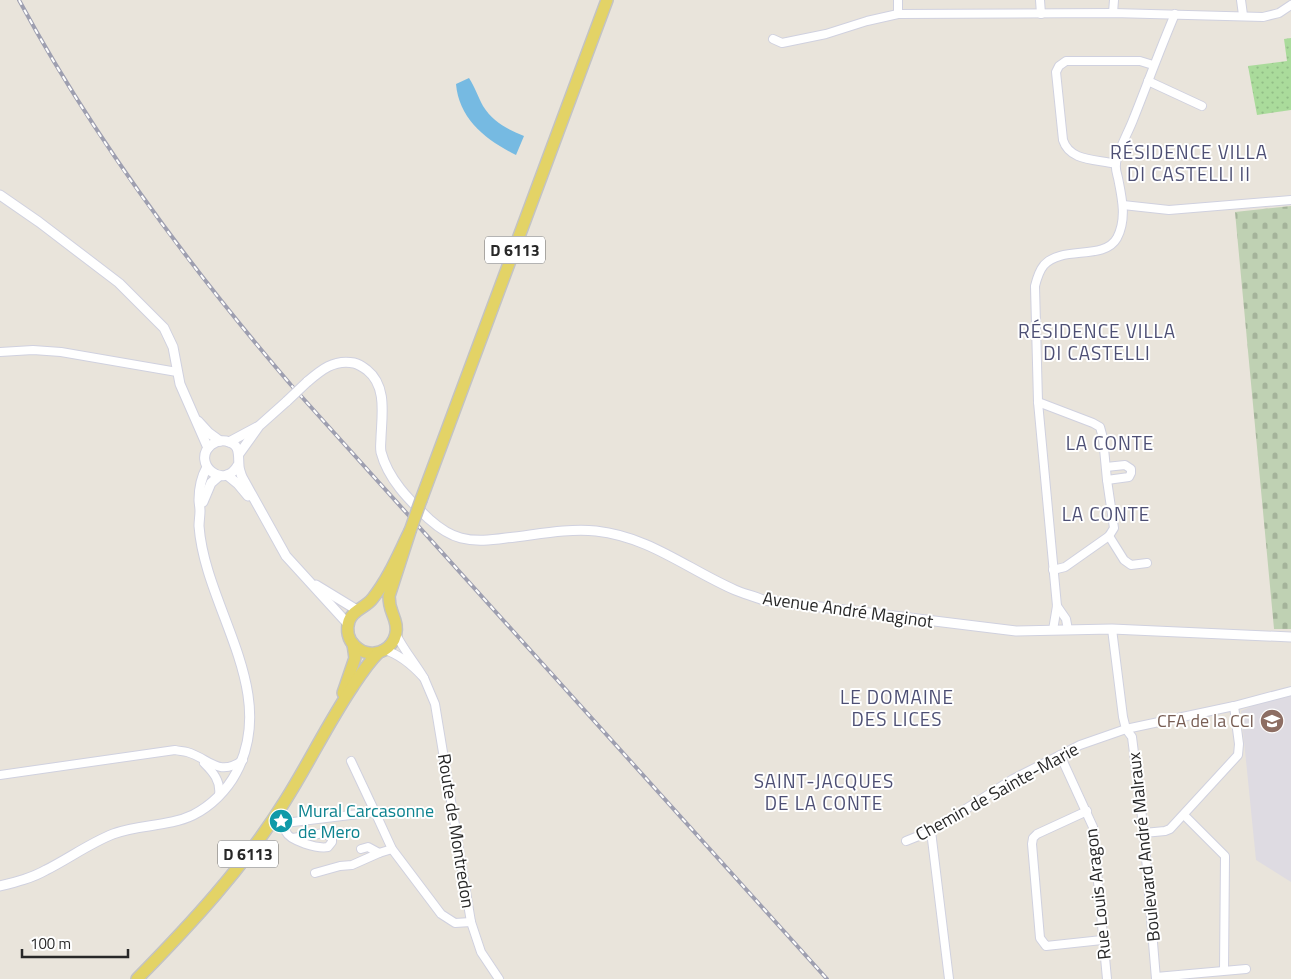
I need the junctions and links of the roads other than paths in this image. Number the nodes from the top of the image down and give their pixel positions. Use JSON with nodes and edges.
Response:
{"nodes":[{"id":1,"x":608,"y":0,"type":"edge"},
{"id":2,"x":898,"y":0,"type":"edge"},
{"id":3,"x":1040,"y":0,"type":"edge"},
{"id":4,"x":1114,"y":0,"type":"edge"},
{"id":5,"x":1241,"y":0,"type":"edge"},
{"id":6,"x":1291,"y":5,"type":"edge"},
{"id":7,"x":1113,"y":13,"type":"junction"},
{"id":8,"x":898,"y":14,"type":"junction"},
{"id":9,"x":1041,"y":14,"type":"junction"},
{"id":10,"x":1175,"y":14,"type":"junction"},
{"id":11,"x":1243,"y":15,"type":"junction"},
{"id":12,"x":773,"y":39,"type":"dead end"},
{"id":13,"x":1153,"y":65,"type":"junction"},
{"id":14,"x":1148,"y":81,"type":"junction"},
{"id":15,"x":1202,"y":106,"type":"dead end"},
{"id":16,"x":1116,"y":164,"type":"junction"},
{"id":17,"x":0,"y":195,"type":"edge"},
{"id":18,"x":1291,"y":200,"type":"edge"},
{"id":19,"x":1123,"y":206,"type":"junction"},
{"id":20,"x":0,"y":352,"type":"edge"},
{"id":21,"x":177,"y":372,"type":"junction"},
{"id":22,"x":1038,"y":402,"type":"junction"},
{"id":23,"x":192,"y":412,"type":"junction"},
{"id":24,"x":259,"y":426,"type":"junction"},
{"id":25,"x":225,"y":442,"type":"junction"},
{"id":26,"x":208,"y":448,"type":"junction"},
{"id":27,"x":239,"y":454,"type":"junction"},
{"id":28,"x":238,"y":465,"type":"junction"},
{"id":29,"x":207,"y":467,"type":"junction"},
{"id":30,"x":1106,"y":467,"type":"junction"},
{"id":31,"x":223,"y":476,"type":"junction"},
{"id":32,"x":1107,"y":480,"type":"junction"},
{"id":33,"x":254,"y":501,"type":"junction"},
{"id":34,"x":200,"y":509,"type":"junction"},
{"id":35,"x":410,"y":531,"type":"junction"},
{"id":36,"x":1109,"y":536,"type":"junction"},
{"id":37,"x":1148,"y":563,"type":"dead end"},
{"id":38,"x":1053,"y":570,"type":"junction"},
{"id":39,"x":307,"y":580,"type":"junction"},
{"id":40,"x":1057,"y":606,"type":"junction"},
{"id":41,"x":361,"y":608,"type":"junction"},
{"id":42,"x":391,"y":614,"type":"junction"},
{"id":43,"x":1064,"y":616,"type":"junction"},
{"id":44,"x":1054,"y":618,"type":"junction"},
{"id":45,"x":348,"y":624,"type":"junction"},
{"id":46,"x":1112,"y":629,"type":"junction"},
{"id":47,"x":1053,"y":630,"type":"junction"},
{"id":48,"x":1068,"y":630,"type":"junction"},
{"id":49,"x":396,"y":634,"type":"junction"},
{"id":50,"x":1291,"y":637,"type":"edge"},
{"id":51,"x":353,"y":644,"type":"junction"},
{"id":52,"x":381,"y":652,"type":"junction"},
{"id":53,"x":424,"y":678,"type":"junction"},
{"id":54,"x":1291,"y":691,"type":"edge"},
{"id":55,"x":1234,"y":706,"type":"junction"},
{"id":56,"x":337,"y":711,"type":"junction"},
{"id":57,"x":1126,"y":729,"type":"junction"},
{"id":58,"x":1060,"y":755,"type":"junction"},
{"id":59,"x":197,"y":756,"type":"junction"},
{"id":60,"x":243,"y":760,"type":"junction"},
{"id":61,"x":351,"y":761,"type":"dead end"},
{"id":62,"x":221,"y":768,"type":"junction"},
{"id":63,"x":0,"y":775,"type":"edge"},
{"id":64,"x":217,"y":780,"type":"junction"},
{"id":65,"x":231,"y":781,"type":"junction"},
{"id":66,"x":220,"y":794,"type":"junction"},
{"id":67,"x":1088,"y":811,"type":"junction"},
{"id":68,"x":375,"y":812,"type":"junction"},
{"id":69,"x":1184,"y":815,"type":"junction"},
{"id":70,"x":931,"y":830,"type":"junction"},
{"id":71,"x":1144,"y":833,"type":"junction"},
{"id":72,"x":293,"y":838,"type":"dead end"},
{"id":73,"x":906,"y":841,"type":"dead end"},
{"id":74,"x":361,"y":849,"type":"dead end"},
{"id":75,"x":392,"y":849,"type":"junction"},
{"id":76,"x":379,"y":853,"type":"junction"},
{"id":77,"x":315,"y":873,"type":"dead end"},
{"id":78,"x":0,"y":886,"type":"edge"},
{"id":79,"x":471,"y":922,"type":"junction"},
{"id":80,"x":1102,"y":940,"type":"junction"},
{"id":81,"x":1246,"y":969,"type":"dead end"},
{"id":82,"x":1224,"y":970,"type":"junction"},
{"id":83,"x":1156,"y":978,"type":"edge"},
{"id":84,"x":137,"y":979,"type":"edge"},
{"id":85,"x":499,"y":979,"type":"edge"},
{"id":86,"x":949,"y":979,"type":"edge"},
{"id":87,"x":1107,"y":979,"type":"edge"}],
"edges":[{"from":1,"to":35,"type":"main road","number":"D 6113","bridge":true},
{"from":2,"to":8,"type":"street"},
{"from":3,"to":9,"type":"street"},
{"from":4,"to":7,"type":"street"},
{"from":5,"to":11,"type":"street"},
{"from":6,"to":11,"type":"street"},
{"from":7,"to":9,"type":"street"},
{"from":7,"to":10,"type":"street"},
{"from":8,"to":9,"type":"street"},
{"from":8,"to":12,"type":"street"},
{"from":10,"to":11,"type":"street"},
{"from":10,"to":13,"type":"street"},
{"from":13,"to":14,"type":"street"},
{"from":13,"to":16,"type":"street"},
{"from":14,"to":15,"type":"street"},
{"from":14,"to":16,"type":"street"},
{"from":16,"to":19,"type":"street"},
{"from":17,"to":21,"type":"street"},
{"from":18,"to":19,"type":"street"},
{"from":19,"to":22,"type":"street"},
{"from":20,"to":21,"type":"street"},
{"from":21,"to":23,"type":"street"},
{"from":22,"to":30,"type":"street"},
{"from":22,"to":38,"type":"street"},
{"from":23,"to":25,"type":"street"},
{"from":23,"to":26,"type":"street"},
{"from":24,"to":25,"type":"street"},
{"from":24,"to":27,"type":"street"},
{"from":24,"to":47,"type":"street","name":"Avenue André Maginot","bridge":true},
{"from":25,"to":26,"type":"street"},
{"from":25,"to":27,"type":"street"},
{"from":26,"to":29,"type":"street"},
{"from":27,"to":28,"type":"street"},
{"from":28,"to":31,"type":"street"},
{"from":28,"to":33,"type":"street"},
{"from":29,"to":31,"type":"street"},
{"from":29,"to":34,"type":"street"},
{"from":30,"to":32,"type":"street"},
{"from":30,"to":32,"type":"street"},
{"from":31,"to":33,"type":"street"},
{"from":31,"to":34,"type":"street"},
{"from":32,"to":36,"type":"street"},
{"from":33,"to":39,"type":"street"},
{"from":34,"to":60,"type":"street"},
{"from":35,"to":41,"type":"main road","number":"D 6113"},
{"from":35,"to":42,"type":"main road","number":"D 6113"},
{"from":36,"to":37,"type":"street"},
{"from":36,"to":38,"type":"street"},
{"from":38,"to":40,"type":"street"},
{"from":39,"to":41,"type":"street"},
{"from":39,"to":45,"type":"street"},
{"from":40,"to":43,"type":"street"},
{"from":40,"to":44,"type":"street"},
{"from":41,"to":42,"type":"main road"},
{"from":41,"to":45,"type":"main road"},
{"from":42,"to":49,"type":"main road"},
{"from":43,"to":44,"type":"street"},
{"from":43,"to":48,"type":"street"},
{"from":44,"to":47,"type":"street"},
{"from":45,"to":51,"type":"main road"},
{"from":46,"to":48,"type":"street","name":"Avenue André Maginot"},
{"from":46,"to":50,"type":"street","name":"Avenue André Maginot"},
{"from":46,"to":57,"type":"street","name":"Boulevard André Malraux"},
{"from":47,"to":48,"type":"street","name":"Avenue André Maginot"},
{"from":49,"to":52,"type":"main road"},
{"from":49,"to":53,"type":"street","name":"Route de Montredon"},
{"from":51,"to":52,"type":"main road"},
{"from":51,"to":56,"type":"main road","number":"D 6113"},
{"from":52,"to":53,"type":"street"},
{"from":52,"to":56,"type":"main road","number":"D 6113"},
{"from":53,"to":79,"type":"street","name":"Route de Montredon"},
{"from":54,"to":55,"type":"street","name":"Chemin de Sainte-Marie"},
{"from":55,"to":57,"type":"street","name":"Chemin de Sainte-Marie"},
{"from":55,"to":69,"type":"street"},
{"from":56,"to":84,"type":"main road","number":"D 6113"},
{"from":57,"to":58,"type":"street","name":"Chemin de Sainte-Marie"},
{"from":57,"to":71,"type":"street","name":"Boulevard André Malraux"},
{"from":58,"to":67,"type":"street","name":"Rue Louis Aragon"},
{"from":58,"to":70,"type":"street","name":"Chemin de Sainte-Marie"},
{"from":59,"to":62,"type":"street"},
{"from":59,"to":63,"type":"street"},
{"from":59,"to":64,"type":"street"},
{"from":60,"to":62,"type":"street"},
{"from":60,"to":65,"type":"street"},
{"from":61,"to":68,"type":"street"},
{"from":62,"to":65,"type":"street"},
{"from":64,"to":65,"type":"street"},
{"from":64,"to":66,"type":"street"},
{"from":65,"to":66,"type":"street"},
{"from":66,"to":78,"type":"street"},
{"from":67,"to":80,"type":"street","name":"Rue Louis Aragon"},
{"from":67,"to":80,"type":"street"},
{"from":68,"to":72,"type":"street"},
{"from":68,"to":75,"type":"street"},
{"from":69,"to":71,"type":"street"},
{"from":69,"to":82,"type":"street"},
{"from":70,"to":73,"type":"street","name":"Chemin de Sainte-Marie"},
{"from":70,"to":86,"type":"street"},
{"from":71,"to":83,"type":"street","name":"Boulevard André Malraux"},
{"from":74,"to":76,"type":"street"},
{"from":75,"to":76,"type":"street"},
{"from":75,"to":79,"type":"street"},
{"from":76,"to":77,"type":"street"},
{"from":79,"to":85,"type":"street","name":"Route de Montredon"},
{"from":80,"to":87,"type":"street","name":"Rue Louis Aragon"},
{"from":81,"to":82,"type":"street"},
{"from":82,"to":83,"type":"street"}]}
